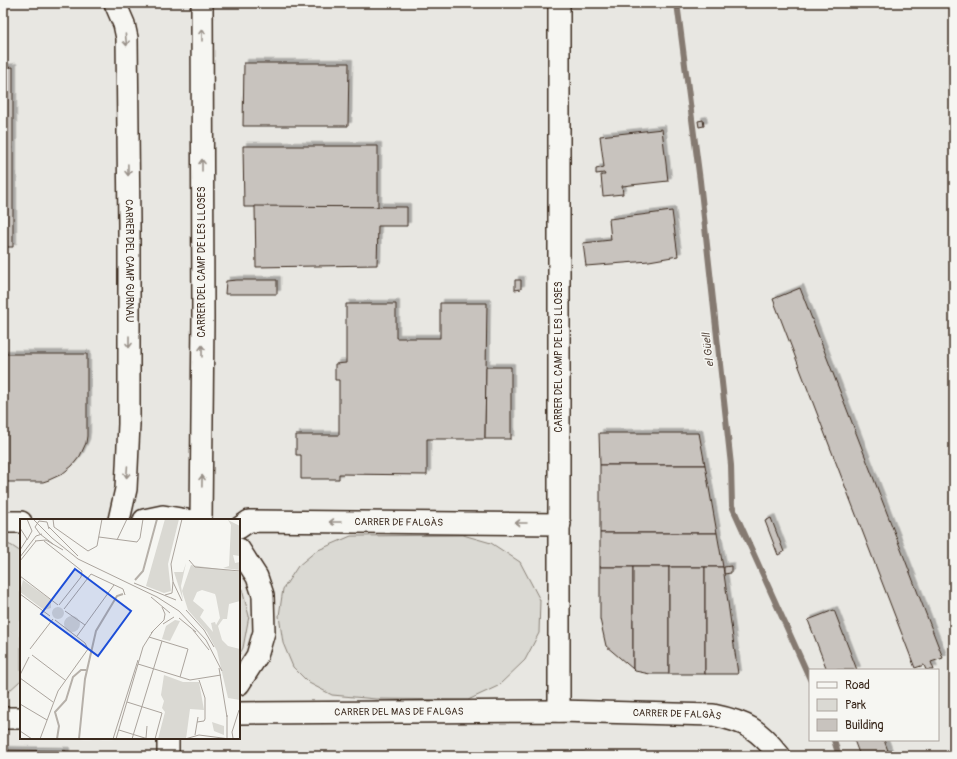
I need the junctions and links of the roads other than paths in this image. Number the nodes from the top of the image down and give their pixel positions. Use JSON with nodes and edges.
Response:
{"nodes":[{"id":1,"x":115,"y":3,"type":"edge"},
{"id":2,"x":202,"y":3,"type":"edge"},
{"id":3,"x":559,"y":3,"type":"edge"},
{"id":4,"x":119,"y":519,"type":"edge"},
{"id":5,"x":149,"y":519,"type":"edge"},
{"id":6,"x":181,"y":519,"type":"edge"},
{"id":7,"x":201,"y":519,"type":"edge"},
{"id":8,"x":3,"y":522,"type":"edge"},
{"id":9,"x":20,"y":522,"type":"edge"},
{"id":10,"x":560,"y":524,"type":"junction"},
{"id":11,"x":240,"y":527,"type":"edge"},
{"id":12,"x":240,"y":551,"type":"edge"},
{"id":13,"x":240,"y":682,"type":"edge"},
{"id":14,"x":559,"y":711,"type":"junction"},
{"id":15,"x":240,"y":713,"type":"edge"},
{"id":16,"x":3,"y":718,"type":"edge"},
{"id":17,"x":20,"y":718,"type":"edge"},
{"id":18,"x":168,"y":739,"type":"edge"},
{"id":19,"x":168,"y":756,"type":"edge"},
{"id":20,"x":780,"y":756,"type":"edge"}],
"edges":[{"from":1,"to":4,"type":"street","name":"CARRER DEL CAMP GURNAU","one_way":true},
{"from":7,"to":2,"type":"street","name":"CARRER DEL CAMP DE LES LLOSES","one_way":true},
{"from":3,"to":10,"type":"street","name":"CARRER DEL CAMP DE LES LLOSES"},
{"from":5,"to":6,"type":"street"},
{"from":8,"to":9,"type":"street"},
{"from":10,"to":11,"type":"street","name":"CARRER DE FALGÀS","one_way":true},
{"from":10,"to":14,"type":"street","name":"CARRER DEL CAMP DE LES LLOSES"},
{"from":12,"to":13,"type":"street"},
{"from":14,"to":15,"type":"street","name":"CARRER DEL MAS DE FALGAS"},
{"from":14,"to":20,"type":"street","name":"CARRER DE FALGÀS"},
{"from":16,"to":17,"type":"street"},
{"from":18,"to":19,"type":"street"}]}
